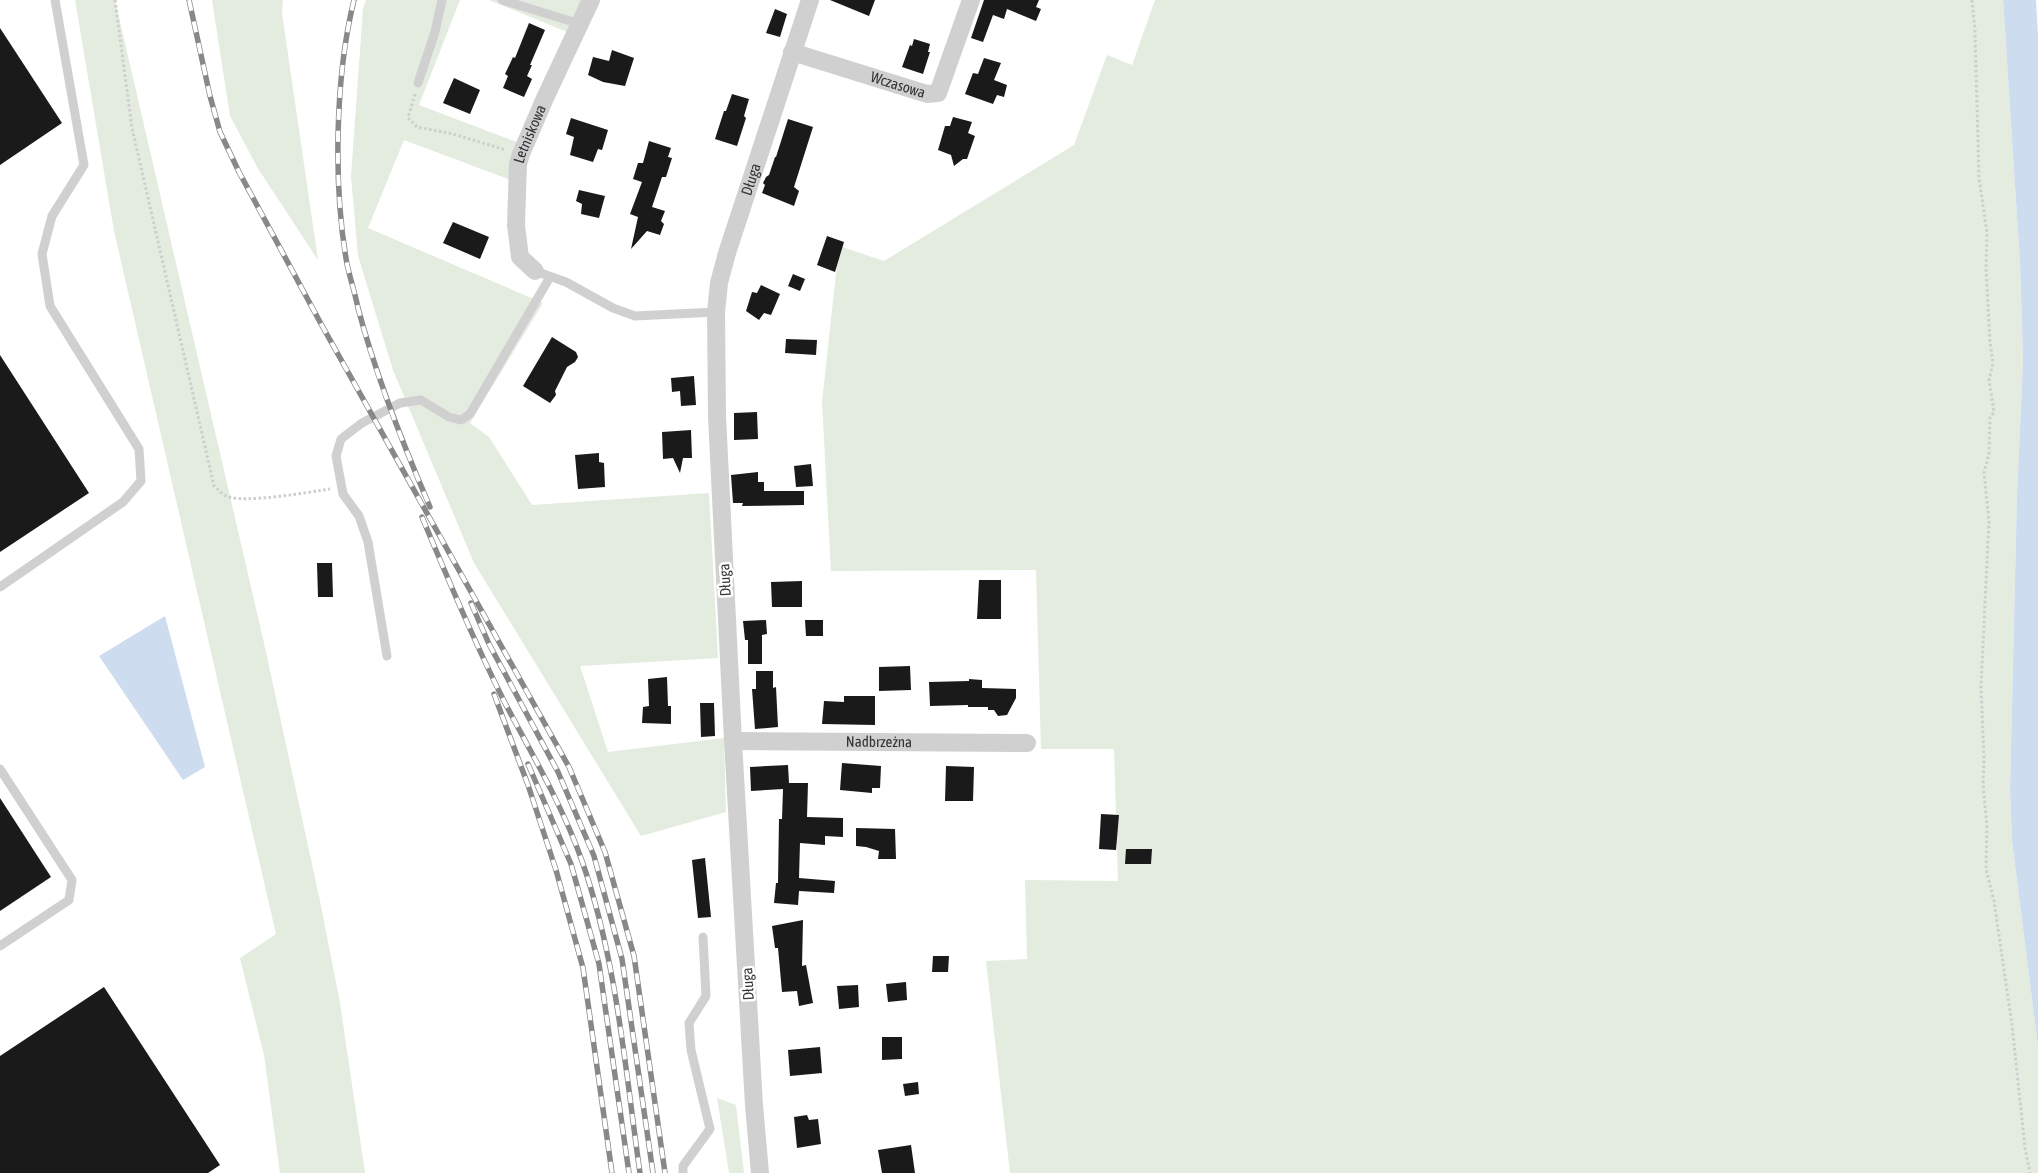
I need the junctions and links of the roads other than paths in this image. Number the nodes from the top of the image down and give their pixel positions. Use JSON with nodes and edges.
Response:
{"nodes":[{"id":1,"x":55,"y":0,"type":"edge"},
{"id":2,"x":442,"y":0,"type":"edge"},
{"id":3,"x":502,"y":0,"type":"edge"},
{"id":4,"x":591,"y":0,"type":"edge"},
{"id":5,"x":810,"y":0,"type":"edge"},
{"id":6,"x":971,"y":0,"type":"edge"},
{"id":7,"x":580,"y":24,"type":"junction"},
{"id":8,"x":792,"y":52,"type":"junction"},
{"id":9,"x":418,"y":84,"type":"road end"},
{"id":10,"x":543,"y":274,"type":"junction"},
{"id":11,"x":716,"y":312,"type":"junction"},
{"id":12,"x":0,"y":587,"type":"edge"},
{"id":13,"x":386,"y":656,"type":"dead end"},
{"id":14,"x":733,"y":742,"type":"junction"},
{"id":15,"x":1027,"y":743,"type":"dead end"},
{"id":16,"x":0,"y":769,"type":"edge"},
{"id":17,"x":703,"y":937,"type":"dead end"},
{"id":18,"x":0,"y":946,"type":"edge"},
{"id":19,"x":683,"y":1173,"type":"edge"},
{"id":20,"x":760,"y":1173,"type":"edge"}],
"edges":[{"from":1,"to":12,"type":"lane"},
{"from":2,"to":9,"type":"lane"},
{"from":3,"to":7,"type":"lane"},
{"from":4,"to":7,"type":"street","name":"Letniskowa"},
{"from":5,"to":8,"type":"street","name":"Długa"},
{"from":6,"to":8,"type":"street","name":"Wczasowa"},
{"from":7,"to":10,"type":"street","name":"Letniskowa"},
{"from":8,"to":11,"type":"street","name":"Długa"},
{"from":10,"to":11,"type":"lane"},
{"from":10,"to":13,"type":"lane"},
{"from":11,"to":14,"type":"street","name":"Długa"},
{"from":14,"to":15,"type":"street","name":"Nadbrzeżna"},
{"from":14,"to":20,"type":"street","name":"Długa"},
{"from":16,"to":18,"type":"lane"},
{"from":17,"to":19,"type":"lane"}]}
